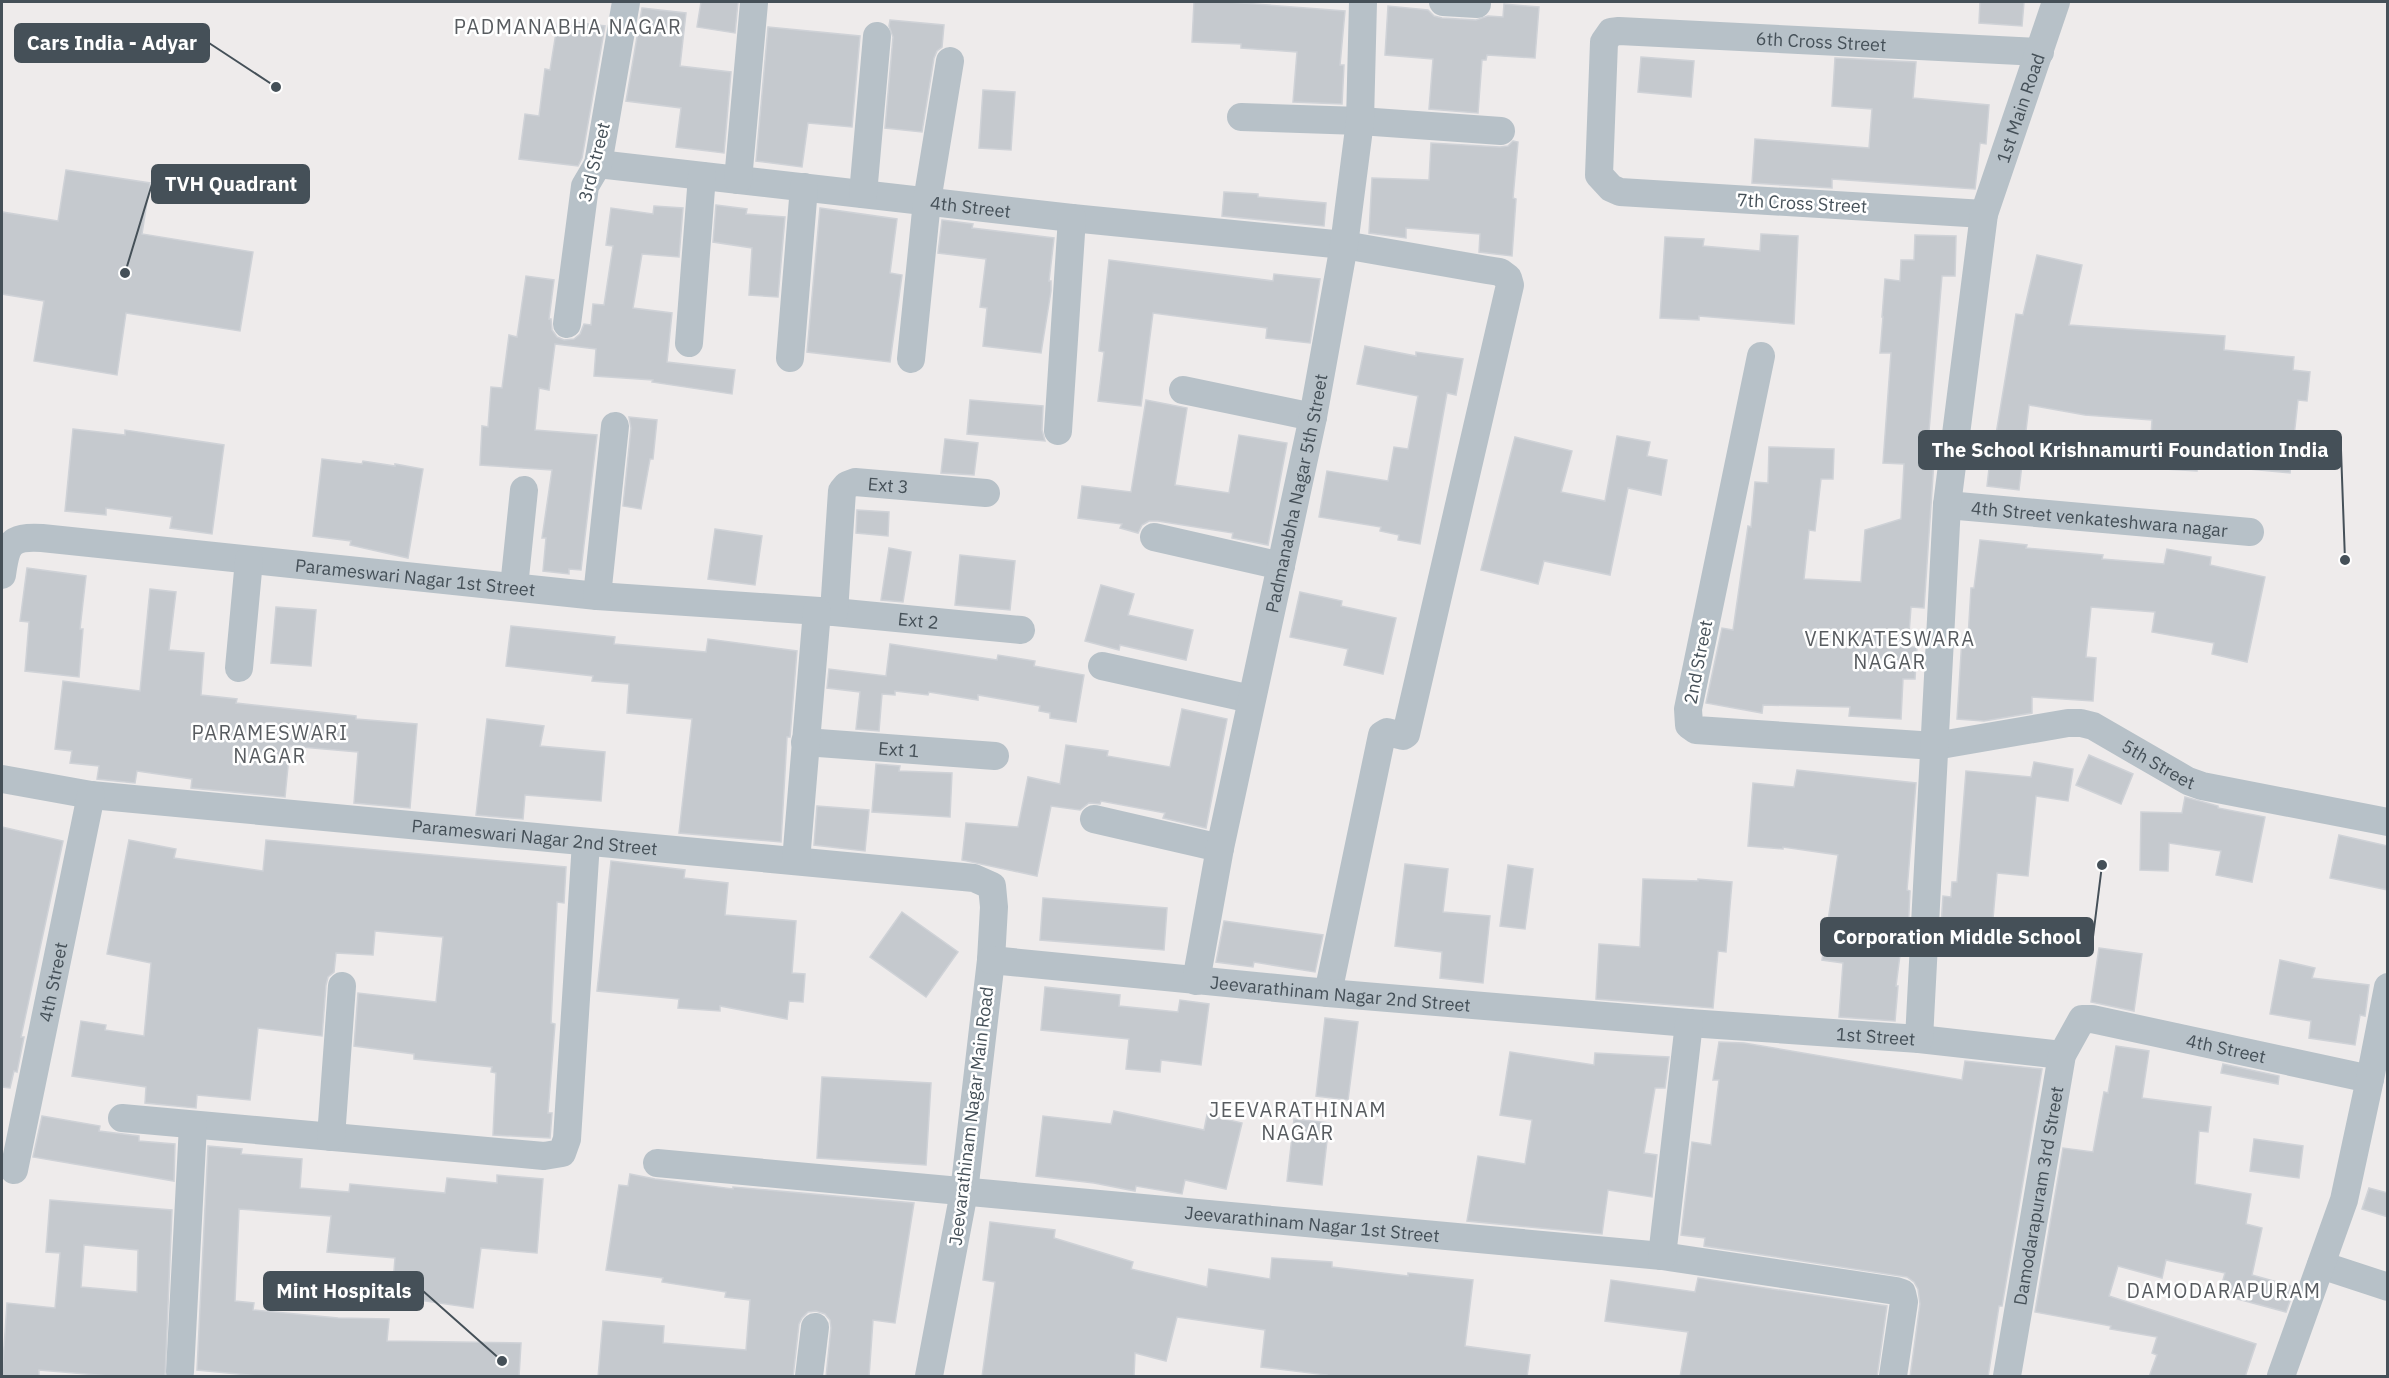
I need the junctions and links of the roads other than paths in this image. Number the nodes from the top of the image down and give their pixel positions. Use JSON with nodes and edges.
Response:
{"nodes":[{"id":1,"x":626,"y":2,"type":"edge"},
{"id":2,"x":1363,"y":2,"type":"edge"},
{"id":3,"x":1443,"y":2,"type":"edge"},
{"id":4,"x":2056,"y":2,"type":"edge"},
{"id":5,"x":754,"y":3,"type":"dead end"},
{"id":6,"x":1477,"y":4,"type":"dead end"},
{"id":7,"x":878,"y":36,"type":"dead end"},
{"id":8,"x":2040,"y":52,"type":"junction"},
{"id":9,"x":950,"y":61,"type":"dead end"},
{"id":10,"x":1241,"y":117,"type":"dead end"},
{"id":11,"x":1360,"y":121,"type":"junction"},
{"id":12,"x":1501,"y":131,"type":"dead end"},
{"id":13,"x":598,"y":164,"type":"junction"},
{"id":14,"x":702,"y":176,"type":"junction"},
{"id":15,"x":738,"y":180,"type":"junction"},
{"id":16,"x":804,"y":187,"type":"junction"},
{"id":17,"x":1620,"y":192,"type":"joint"},
{"id":18,"x":863,"y":194,"type":"junction"},
{"id":19,"x":927,"y":201,"type":"junction"},
{"id":20,"x":1984,"y":214,"type":"junction"},
{"id":21,"x":1072,"y":218,"type":"junction"},
{"id":22,"x":1344,"y":245,"type":"junction"},
{"id":23,"x":567,"y":324,"type":"dead end"},
{"id":24,"x":689,"y":343,"type":"dead end"},
{"id":25,"x":1761,"y":356,"type":"dead end"},
{"id":26,"x":790,"y":358,"type":"dead end"},
{"id":27,"x":911,"y":359,"type":"dead end"},
{"id":28,"x":1183,"y":390,"type":"dead end"},
{"id":29,"x":1313,"y":417,"type":"junction"},
{"id":30,"x":615,"y":426,"type":"dead end"},
{"id":31,"x":1058,"y":431,"type":"dead end"},
{"id":32,"x":524,"y":490,"type":"dead end"},
{"id":33,"x":986,"y":494,"type":"dead end"},
{"id":34,"x":1947,"y":505,"type":"junction"},
{"id":35,"x":2250,"y":532,"type":"dead end"},
{"id":36,"x":1154,"y":537,"type":"dead end"},
{"id":37,"x":249,"y":560,"type":"junction"},
{"id":38,"x":1281,"y":566,"type":"junction"},
{"id":39,"x":2,"y":575,"type":"edge"},
{"id":40,"x":513,"y":587,"type":"junction"},
{"id":41,"x":597,"y":596,"type":"junction"},
{"id":42,"x":825,"y":612,"type":"junction"},
{"id":43,"x":1021,"y":630,"type":"dead end"},
{"id":44,"x":1102,"y":666,"type":"dead end"},
{"id":45,"x":239,"y":668,"type":"dead end"},
{"id":46,"x":1251,"y":699,"type":"junction"},
{"id":47,"x":805,"y":742,"type":"junction"},
{"id":48,"x":1935,"y":746,"type":"junction"},
{"id":49,"x":995,"y":756,"type":"dead end"},
{"id":50,"x":2,"y":779,"type":"edge"},
{"id":51,"x":91,"y":795,"type":"junction"},
{"id":52,"x":1094,"y":819,"type":"dead end"},
{"id":53,"x":2388,"y":822,"type":"edge"},
{"id":54,"x":586,"y":842,"type":"junction"},
{"id":55,"x":1220,"y":848,"type":"junction"},
{"id":56,"x":796,"y":861,"type":"junction"},
{"id":57,"x":990,"y":960,"type":"junction"},
{"id":58,"x":1196,"y":981,"type":"junction"},
{"id":59,"x":342,"y":986,"type":"dead end"},
{"id":60,"x":1328,"y":993,"type":"junction"},
{"id":61,"x":2386,"y":1001,"type":"edge"},
{"id":62,"x":2082,"y":1019,"type":"joint"},
{"id":63,"x":1689,"y":1023,"type":"junction"},
{"id":64,"x":1919,"y":1039,"type":"junction"},
{"id":65,"x":2062,"y":1055,"type":"junction"},
{"id":66,"x":2370,"y":1079,"type":"junction"},
{"id":67,"x":122,"y":1118,"type":"dead end"},
{"id":68,"x":193,"y":1125,"type":"junction"},
{"id":69,"x":331,"y":1137,"type":"junction"},
{"id":70,"x":657,"y":1163,"type":"dead end"},
{"id":71,"x":14,"y":1170,"type":"dead end"},
{"id":72,"x":964,"y":1192,"type":"junction"},
{"id":73,"x":1662,"y":1256,"type":"junction"},
{"id":74,"x":2321,"y":1265,"type":"junction"},
{"id":75,"x":2388,"y":1287,"type":"edge"},
{"id":76,"x":816,"y":1327,"type":"dead end"},
{"id":77,"x":180,"y":1372,"type":"dead end"},
{"id":78,"x":809,"y":1377,"type":"edge"},
{"id":79,"x":929,"y":1377,"type":"edge"},
{"id":80,"x":1893,"y":1377,"type":"edge"},
{"id":81,"x":2007,"y":1377,"type":"edge"},
{"id":82,"x":2281,"y":1377,"type":"edge"}],
"edges":[{"from":1,"to":13,"type":"street","name":"3rd Street"},
{"from":2,"to":11,"type":"street","name":"Padmanabha Nagar 5th Street"},
{"from":3,"to":6,"type":"street"},
{"from":4,"to":8,"type":"street","name":"1st Main Road"},
{"from":5,"to":15,"type":"street"},
{"from":7,"to":18,"type":"street"},
{"from":8,"to":17,"type":"street","name":"6th Cross Street"},
{"from":8,"to":20,"type":"street","name":"1st Main Road"},
{"from":9,"to":19,"type":"street"},
{"from":10,"to":11,"type":"street"},
{"from":11,"to":12,"type":"street"},
{"from":11,"to":22,"type":"street","name":"Padmanabha Nagar 5th Street"},
{"from":13,"to":14,"type":"street","name":"4th Street"},
{"from":13,"to":23,"type":"street","name":"3rd Street"},
{"from":14,"to":15,"type":"street","name":"4th Street"},
{"from":14,"to":24,"type":"street"},
{"from":15,"to":16,"type":"street","name":"4th Street"},
{"from":16,"to":18,"type":"street","name":"4th Street"},
{"from":16,"to":26,"type":"street"},
{"from":17,"to":20,"type":"street","name":"7th Cross Street"},
{"from":18,"to":19,"type":"street","name":"4th Street"},
{"from":19,"to":21,"type":"street","name":"4th Street"},
{"from":19,"to":27,"type":"street"},
{"from":20,"to":34,"type":"street","name":"1st Main Road"},
{"from":21,"to":22,"type":"street","name":"4th Street"},
{"from":21,"to":31,"type":"street"},
{"from":22,"to":29,"type":"street","name":"Padmanabha Nagar 5th Street"},
{"from":22,"to":60,"type":"street","name":"4th Street"},
{"from":25,"to":48,"type":"street","name":"2nd Street"},
{"from":28,"to":29,"type":"street"},
{"from":29,"to":38,"type":"street","name":"Padmanabha Nagar 5th Street"},
{"from":30,"to":41,"type":"street"},
{"from":32,"to":40,"type":"street"},
{"from":33,"to":42,"type":"street","name":"Ext 3"},
{"from":34,"to":35,"type":"street","name":"4th Street venkateshwara nagar"},
{"from":34,"to":48,"type":"street","name":"1st Main Road"},
{"from":36,"to":38,"type":"street"},
{"from":37,"to":39,"type":"street","name":"Parameswari Nagar 1st Street"},
{"from":37,"to":40,"type":"street","name":"Parameswari Nagar 1st Street"},
{"from":37,"to":45,"type":"street"},
{"from":38,"to":46,"type":"street","name":"Padmanabha Nagar 5th Street"},
{"from":40,"to":41,"type":"street","name":"Parameswari Nagar 1st Street"},
{"from":41,"to":42,"type":"street","name":"Parameswari Nagar 1st Street"},
{"from":42,"to":43,"type":"street","name":"Ext 2"},
{"from":42,"to":47,"type":"street"},
{"from":44,"to":46,"type":"street"},
{"from":46,"to":55,"type":"street","name":"Padmanabha Nagar 5th Street"},
{"from":47,"to":49,"type":"street","name":"Ext 1"},
{"from":47,"to":56,"type":"street"},
{"from":48,"to":53,"type":"street","name":"5th Street"},
{"from":48,"to":64,"type":"street","name":"1st Main Road"},
{"from":50,"to":51,"type":"street","name":"Parameswari Nagar 2nd Street"},
{"from":51,"to":54,"type":"street","name":"Parameswari Nagar 2nd Street"},
{"from":51,"to":71,"type":"street","name":"4th Street"},
{"from":52,"to":55,"type":"street"},
{"from":54,"to":56,"type":"street","name":"Parameswari Nagar 2nd Street"},
{"from":54,"to":69,"type":"street"},
{"from":55,"to":58,"type":"street","name":"Padmanabha Nagar 5th Street"},
{"from":56,"to":57,"type":"street","name":"Parameswari Nagar 2nd Street"},
{"from":57,"to":58,"type":"street","name":"Jeevarathinam Nagar 2nd Street"},
{"from":57,"to":72,"type":"street","name":"Jeevarathinam Nagar Main Road"},
{"from":58,"to":60,"type":"street","name":"Jeevarathinam Nagar 2nd Street"},
{"from":59,"to":69,"type":"street"},
{"from":60,"to":63,"type":"street","name":"Jeevarathinam Nagar 2nd Street"},
{"from":61,"to":66,"type":"street"},
{"from":62,"to":65,"type":"street","name":"Damodarapuram 3rd Street"},
{"from":62,"to":66,"type":"street","name":"4th Street"},
{"from":63,"to":64,"type":"street","name":"1st Street"},
{"from":63,"to":73,"type":"street"},
{"from":64,"to":65,"type":"street","name":"1st Street"},
{"from":65,"to":81,"type":"street","name":"Damodarapuram 3rd Street"},
{"from":66,"to":74,"type":"street"},
{"from":67,"to":68,"type":"street"},
{"from":68,"to":69,"type":"street"},
{"from":68,"to":77,"type":"street"},
{"from":70,"to":72,"type":"street","name":"Jeevarathinam Nagar 1st Street"},
{"from":72,"to":73,"type":"street","name":"Jeevarathinam Nagar 1st Street"},
{"from":72,"to":79,"type":"street","name":"Jeevarathinam Nagar Main Road"},
{"from":73,"to":80,"type":"street","name":"Jeevarathinam Nagar 1st Street"},
{"from":74,"to":75,"type":"street"},
{"from":74,"to":82,"type":"street"},
{"from":76,"to":78,"type":"street"}]}
